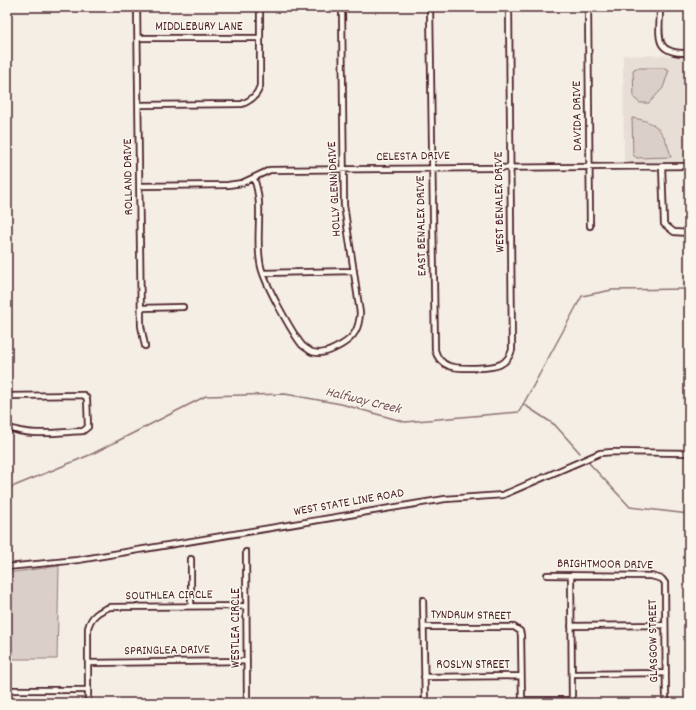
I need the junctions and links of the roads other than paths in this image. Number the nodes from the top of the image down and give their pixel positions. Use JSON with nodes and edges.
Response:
{"nodes":[{"id":1,"x":137,"y":7,"type":"edge"},
{"id":2,"x":260,"y":7,"type":"edge"},
{"id":3,"x":342,"y":7,"type":"edge"},
{"id":4,"x":430,"y":7,"type":"edge"},
{"id":5,"x":509,"y":7,"type":"edge"},
{"id":6,"x":588,"y":7,"type":"edge"},
{"id":7,"x":660,"y":7,"type":"edge"},
{"id":8,"x":138,"y":38,"type":"junction"},
{"id":9,"x":260,"y":38,"type":"junction"},
{"id":10,"x":689,"y":53,"type":"edge"},
{"id":11,"x":139,"y":105,"type":"junction"},
{"id":12,"x":590,"y":166,"type":"junction"},
{"id":13,"x":662,"y":166,"type":"junction"},
{"id":14,"x":689,"y":166,"type":"edge"},
{"id":15,"x":510,"y":167,"type":"junction"},
{"id":16,"x":432,"y":168,"type":"junction"},
{"id":17,"x":344,"y":169,"type":"junction"},
{"id":18,"x":254,"y":179,"type":"junction"},
{"id":19,"x":140,"y":186,"type":"junction"},
{"id":20,"x":590,"y":226,"type":"dead end"},
{"id":21,"x":689,"y":233,"type":"edge"},
{"id":22,"x":354,"y":271,"type":"junction"},
{"id":23,"x":263,"y":273,"type":"junction"},
{"id":24,"x":183,"y":307,"type":"dead end"},
{"id":25,"x":141,"y":308,"type":"junction"},
{"id":26,"x":145,"y":346,"type":"dead end"},
{"id":27,"x":474,"y":367,"type":"joint"},
{"id":28,"x":7,"y":396,"type":"edge"},
{"id":29,"x":7,"y":427,"type":"edge"},
{"id":30,"x":689,"y":453,"type":"edge"},
{"id":31,"x":246,"y":552,"type":"dead end"},
{"id":32,"x":191,"y":559,"type":"dead end"},
{"id":33,"x":7,"y":567,"type":"edge"},
{"id":34,"x":547,"y":575,"type":"dead end"},
{"id":35,"x":571,"y":575,"type":"junction"},
{"id":36,"x":662,"y":579,"type":"joint"},
{"id":37,"x":423,"y":600,"type":"dead end"},
{"id":38,"x":191,"y":606,"type":"junction"},
{"id":39,"x":246,"y":606,"type":"junction"},
{"id":40,"x":665,"y":625,"type":"junction"},
{"id":41,"x":571,"y":626,"type":"junction"},
{"id":42,"x":424,"y":627,"type":"junction"},
{"id":43,"x":247,"y":661,"type":"junction"},
{"id":44,"x":88,"y":663,"type":"junction"},
{"id":45,"x":666,"y":673,"type":"junction"},
{"id":46,"x":572,"y":674,"type":"junction"},
{"id":47,"x":521,"y":676,"type":"junction"},
{"id":48,"x":424,"y":677,"type":"junction"},
{"id":49,"x":7,"y":690,"type":"edge"},
{"id":50,"x":88,"y":690,"type":"junction"},
{"id":51,"x":572,"y":701,"type":"edge"},
{"id":52,"x":522,"y":702,"type":"edge"},
{"id":53,"x":88,"y":703,"type":"edge"},
{"id":54,"x":247,"y":703,"type":"edge"},
{"id":55,"x":425,"y":703,"type":"edge"},
{"id":56,"x":666,"y":703,"type":"edge"}],
"edges":[{"from":1,"to":8,"type":"street","name":"ROLLAND DRIVE"},
{"from":2,"to":9,"type":"street"},
{"from":3,"to":17,"type":"street","name":"HOLLY GLENN DRIVE"},
{"from":4,"to":16,"type":"street","name":"EAST BENALEX DRIVE"},
{"from":5,"to":15,"type":"street","name":"WEST BENALEX DRIVE"},
{"from":6,"to":12,"type":"street","name":"DAVIDA DRIVE"},
{"from":7,"to":10,"type":"street"},
{"from":8,"to":9,"type":"street","name":"MIDDLEBURY LANE"},
{"from":8,"to":11,"type":"street","name":"ROLLAND DRIVE"},
{"from":9,"to":11,"type":"street"},
{"from":11,"to":19,"type":"street","name":"ROLLAND DRIVE"},
{"from":12,"to":13,"type":"street","name":"CELESTA DRIVE"},
{"from":12,"to":15,"type":"street","name":"CELESTA DRIVE"},
{"from":12,"to":20,"type":"street","name":"DAVIDA DRIVE"},
{"from":13,"to":14,"type":"street","name":"CELESTA DRIVE"},
{"from":13,"to":21,"type":"street"},
{"from":15,"to":16,"type":"street","name":"CELESTA DRIVE"},
{"from":15,"to":27,"type":"street","name":"WEST BENALEX DRIVE"},
{"from":16,"to":17,"type":"street","name":"CELESTA DRIVE"},
{"from":16,"to":27,"type":"street","name":"EAST BENALEX DRIVE"},
{"from":17,"to":18,"type":"street","name":"CELESTA DRIVE"},
{"from":17,"to":22,"type":"street","name":"HOLLY GLENN DRIVE"},
{"from":18,"to":19,"type":"street","name":"CELESTA DRIVE"},
{"from":18,"to":23,"type":"street"},
{"from":19,"to":25,"type":"street","name":"ROLLAND DRIVE"},
{"from":22,"to":23,"type":"street"},
{"from":22,"to":23,"type":"street","name":"HOLLY GLENN DRIVE"},
{"from":24,"to":25,"type":"street"},
{"from":25,"to":26,"type":"street","name":"ROLLAND DRIVE"},
{"from":28,"to":29,"type":"street"},
{"from":30,"to":33,"type":"street","name":"WEST STATE LINE ROAD"},
{"from":31,"to":39,"type":"street","name":"WESTLEA CIRCLE"},
{"from":32,"to":38,"type":"street"},
{"from":34,"to":35,"type":"street","name":"BRIGHTMOOR DRIVE"},
{"from":35,"to":36,"type":"street","name":"BRIGHTMOOR DRIVE"},
{"from":35,"to":41,"type":"street"},
{"from":36,"to":40,"type":"street","name":"GLASGOW STREET"},
{"from":37,"to":42,"type":"street"},
{"from":38,"to":39,"type":"street","name":"SOUTHLEA CIRCLE"},
{"from":38,"to":44,"type":"street","name":"SOUTHLEA CIRCLE"},
{"from":39,"to":43,"type":"street","name":"WESTLEA CIRCLE"},
{"from":40,"to":41,"type":"street"},
{"from":40,"to":45,"type":"street","name":"GLASGOW STREET"},
{"from":41,"to":46,"type":"street"},
{"from":42,"to":47,"type":"street","name":"TYNDRUM STREET"},
{"from":42,"to":48,"type":"street"},
{"from":43,"to":44,"type":"street","name":"SPRINGLEA DRIVE"},
{"from":43,"to":54,"type":"street","name":"WESTLEA CIRCLE"},
{"from":44,"to":50,"type":"street"},
{"from":45,"to":46,"type":"street"},
{"from":45,"to":56,"type":"street","name":"GLASGOW STREET"},
{"from":46,"to":51,"type":"street"},
{"from":47,"to":48,"type":"street","name":"ROSLYN STREET"},
{"from":47,"to":52,"type":"street"},
{"from":48,"to":55,"type":"street"},
{"from":49,"to":50,"type":"street"},
{"from":50,"to":53,"type":"street"},
{"from":51,"to":52,"type":"street"}]}
